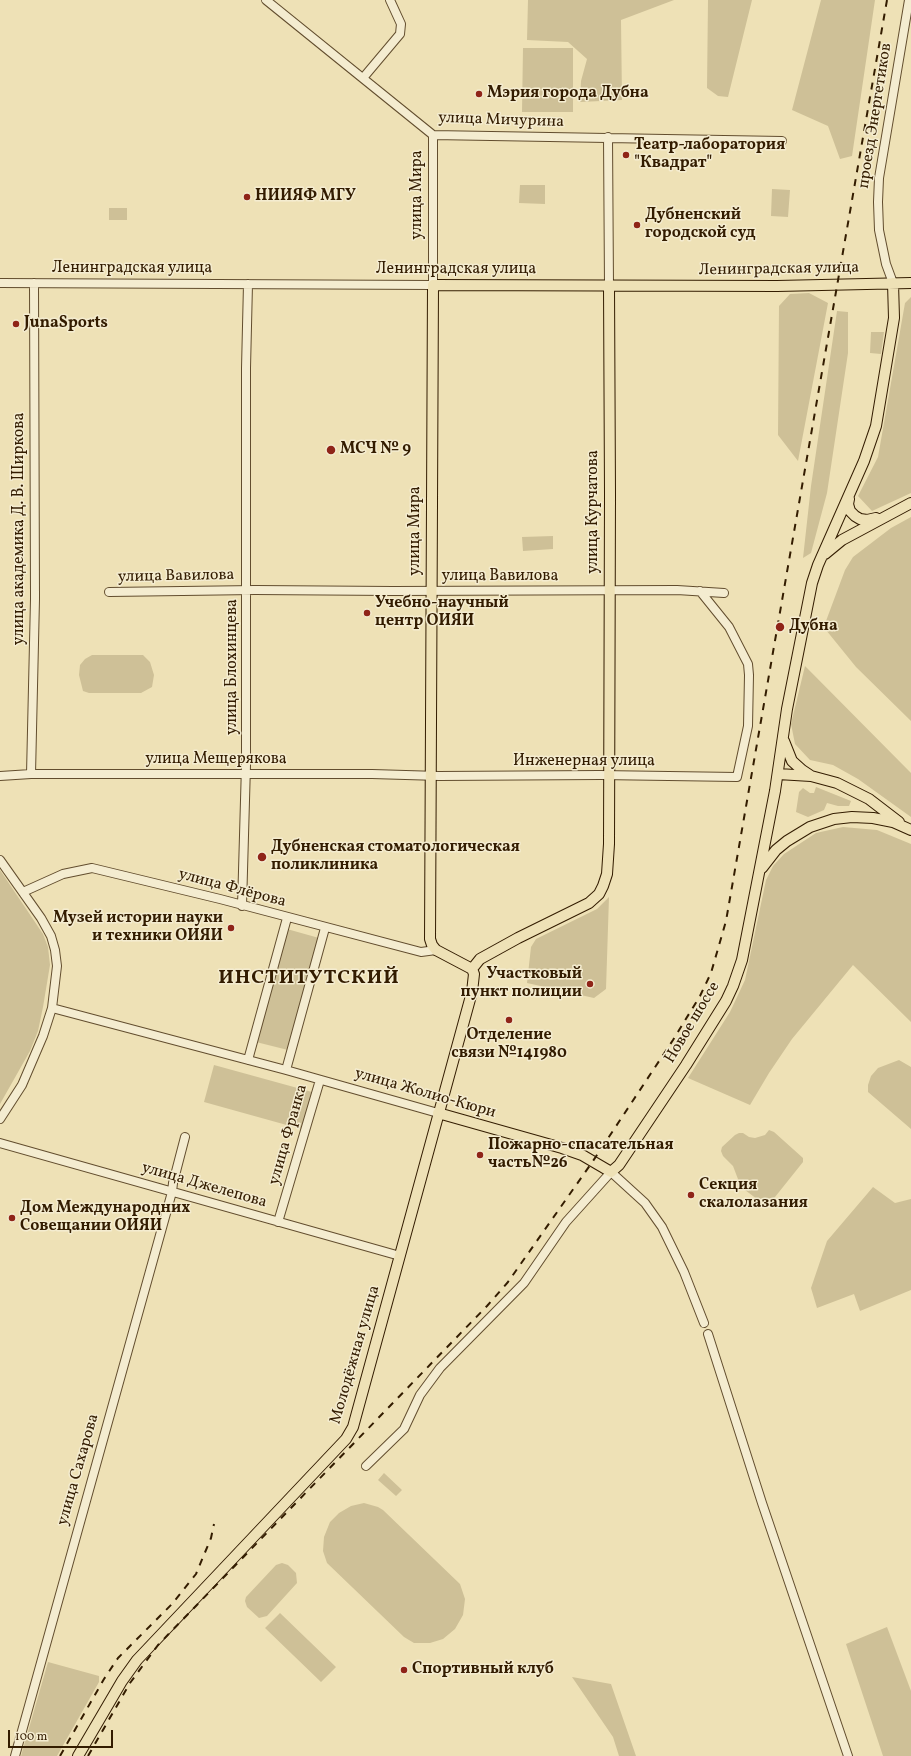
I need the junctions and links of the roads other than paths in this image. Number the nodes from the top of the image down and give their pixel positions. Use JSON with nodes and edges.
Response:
{"nodes":[{"id":1,"x":266,"y":0,"type":"edge"},
{"id":2,"x":390,"y":0,"type":"edge"},
{"id":3,"x":909,"y":0,"type":"edge"},
{"id":4,"x":363,"y":78,"type":"junction"},
{"id":5,"x":432,"y":135,"type":"junction"},
{"id":6,"x":608,"y":138,"type":"junction"},
{"id":7,"x":782,"y":141,"type":"dead end"},
{"id":8,"x":0,"y":283,"type":"edge"},
{"id":9,"x":34,"y":283,"type":"junction"},
{"id":10,"x":893,"y":283,"type":"junction"},
{"id":11,"x":911,"y":283,"type":"edge"},
{"id":12,"x":248,"y":284,"type":"junction"},
{"id":13,"x":433,"y":285,"type":"junction"},
{"id":14,"x":609,"y":286,"type":"junction"},
{"id":15,"x":849,"y":497,"type":"junction"},
{"id":16,"x":911,"y":503,"type":"edge"},
{"id":17,"x":890,"y":514,"type":"junction"},
{"id":18,"x":821,"y":559,"type":"junction"},
{"id":19,"x":247,"y":590,"type":"junction"},
{"id":20,"x":609,"y":590,"type":"junction"},
{"id":21,"x":431,"y":591,"type":"junction"},
{"id":22,"x":700,"y":591,"type":"junction"},
{"id":23,"x":109,"y":592,"type":"dead end"},
{"id":24,"x":724,"y":592,"type":"dead end"},
{"id":25,"x":783,"y":736,"type":"junction"},
{"id":26,"x":31,"y":774,"type":"junction"},
{"id":27,"x":246,"y":774,"type":"junction"},
{"id":28,"x":778,"y":774,"type":"junction"},
{"id":29,"x":432,"y":775,"type":"junction"},
{"id":30,"x":609,"y":775,"type":"junction"},
{"id":31,"x":0,"y":776,"type":"edge"},
{"id":32,"x":811,"y":776,"type":"junction"},
{"id":33,"x":869,"y":799,"type":"junction"},
{"id":34,"x":862,"y":817,"type":"junction"},
{"id":35,"x":911,"y":830,"type":"edge"},
{"id":36,"x":766,"y":837,"type":"junction"},
{"id":37,"x":787,"y":841,"type":"junction"},
{"id":38,"x":0,"y":860,"type":"edge"},
{"id":39,"x":760,"y":871,"type":"junction"},
{"id":40,"x":23,"y":892,"type":"junction"},
{"id":41,"x":242,"y":906,"type":"junction"},
{"id":42,"x":287,"y":918,"type":"junction"},
{"id":43,"x":325,"y":928,"type":"junction"},
{"id":44,"x":436,"y":950,"type":"junction"},
{"id":45,"x":472,"y":969,"type":"junction"},
{"id":46,"x":52,"y":1008,"type":"junction"},
{"id":47,"x":248,"y":1060,"type":"junction"},
{"id":48,"x":286,"y":1070,"type":"junction"},
{"id":49,"x":320,"y":1080,"type":"junction"},
{"id":50,"x":438,"y":1113,"type":"junction"},
{"id":51,"x":0,"y":1118,"type":"edge"},
{"id":52,"x":185,"y":1137,"type":"dead end"},
{"id":53,"x":0,"y":1143,"type":"edge"},
{"id":54,"x":611,"y":1172,"type":"junction"},
{"id":55,"x":172,"y":1192,"type":"junction"},
{"id":56,"x":278,"y":1222,"type":"junction"},
{"id":57,"x":400,"y":1256,"type":"junction"},
{"id":58,"x":704,"y":1324,"type":"dead end"},
{"id":59,"x":708,"y":1334,"type":"dead end"},
{"id":60,"x":366,"y":1466,"type":"dead end"},
{"id":61,"x":15,"y":1756,"type":"edge"},
{"id":62,"x":78,"y":1756,"type":"edge"},
{"id":63,"x":848,"y":1756,"type":"edge"}],
"edges":[{"from":1,"to":4,"type":"street","name":"улица Мичурина"},
{"from":2,"to":4,"type":"street"},
{"from":3,"to":10,"type":"street","name":"проезд Энергетиков"},
{"from":4,"to":5,"type":"street","name":"улица Мичурина"},
{"from":5,"to":6,"type":"street","name":"улица Мичурина"},
{"from":5,"to":13,"type":"street","name":"улица Мира"},
{"from":6,"to":7,"type":"street","name":"улица Мичурина"},
{"from":6,"to":14,"type":"street","name":"улица Курчатова"},
{"from":8,"to":9,"type":"street","name":"Ленинградская улица"},
{"from":9,"to":12,"type":"street","name":"Ленинградская улица"},
{"from":9,"to":26,"type":"street","name":"улица академика Д. В. Ширкова"},
{"from":10,"to":11,"type":"main road","name":"Ленинградская улица"},
{"from":10,"to":14,"type":"main road","name":"Ленинградская улица"},
{"from":10,"to":15,"type":"main road"},
{"from":12,"to":13,"type":"street","name":"Ленинградская улица"},
{"from":12,"to":19,"type":"street","name":"улица Блохинцева"},
{"from":13,"to":14,"type":"main road","name":"Ленинградская улица"},
{"from":13,"to":21,"type":"main road","name":"улица Мира"},
{"from":14,"to":20,"type":"main road","name":"улица Курчатова"},
{"from":15,"to":17,"type":"main road"},
{"from":15,"to":18,"type":"main road"},
{"from":16,"to":17,"type":"main road"},
{"from":17,"to":18,"type":"main road"},
{"from":18,"to":25,"type":"main road"},
{"from":19,"to":21,"type":"street","name":"улица Вавилова"},
{"from":19,"to":23,"type":"street","name":"улица Вавилова"},
{"from":19,"to":27,"type":"street","name":"улица Блохинцева"},
{"from":20,"to":21,"type":"street","name":"улица Вавилова"},
{"from":20,"to":22,"type":"street","name":"улица Вавилова"},
{"from":20,"to":30,"type":"main road","name":"улица Курчатова"},
{"from":21,"to":29,"type":"main road","name":"улица Мира"},
{"from":22,"to":24,"type":"street","name":"улица Вавилова"},
{"from":22,"to":30,"type":"street","name":"Инженерная улица"},
{"from":25,"to":28,"type":"main road"},
{"from":25,"to":32,"type":"main road","name":"Новое шоссе"},
{"from":26,"to":27,"type":"street","name":"улица Мещерякова"},
{"from":26,"to":31,"type":"street","name":"улица Мещерякова"},
{"from":27,"to":29,"type":"street","name":"улица Мещерякова"},
{"from":27,"to":41,"type":"street","name":"улица Блохинцева"},
{"from":28,"to":32,"type":"main road","name":"Новое шоссе"},
{"from":28,"to":36,"type":"main road","name":"Новое шоссе"},
{"from":29,"to":30,"type":"street","name":"Инженерная улица"},
{"from":29,"to":44,"type":"main road","name":"улица Мира"},
{"from":30,"to":45,"type":"main road","name":"улица Курчатова"},
{"from":32,"to":33,"type":"main road","name":"Новое шоссе"},
{"from":33,"to":34,"type":"main road"},
{"from":33,"to":35,"type":"main road","name":"Новое шоссе"},
{"from":34,"to":35,"type":"main road","name":"Новое шоссе"},
{"from":34,"to":37,"type":"main road","name":"Новое шоссе"},
{"from":36,"to":37,"type":"main road"},
{"from":36,"to":39,"type":"main road","name":"Новое шоссе"},
{"from":37,"to":39,"type":"main road","name":"Новое шоссе"},
{"from":38,"to":40,"type":"street"},
{"from":39,"to":54,"type":"main road","name":"Новое шоссе"},
{"from":40,"to":41,"type":"street","name":"улица Флёрова"},
{"from":40,"to":46,"type":"street"},
{"from":41,"to":42,"type":"street","name":"улица Флёрова"},
{"from":42,"to":43,"type":"street","name":"улица Флёрова"},
{"from":42,"to":47,"type":"street"},
{"from":43,"to":44,"type":"street","name":"улица Флёрова"},
{"from":43,"to":48,"type":"street","name":"улица Франка"},
{"from":44,"to":45,"type":"main road"},
{"from":45,"to":50,"type":"main road","name":"Молодёжная улица"},
{"from":46,"to":47,"type":"street","name":"улица Жолио-Кюри"},
{"from":46,"to":51,"type":"street"},
{"from":47,"to":48,"type":"street","name":"улица Жолио-Кюри"},
{"from":48,"to":49,"type":"street","name":"улица Жолио-Кюри"},
{"from":49,"to":50,"type":"street","name":"улица Жолио-Кюри"},
{"from":49,"to":56,"type":"street","name":"улица Франка"},
{"from":50,"to":54,"type":"main road","name":"улица Жолио-Кюри"},
{"from":50,"to":57,"type":"main road","name":"Молодёжная улица"},
{"from":52,"to":55,"type":"street"},
{"from":53,"to":55,"type":"street","name":"улица Джелепова"},
{"from":54,"to":58,"type":"street","name":"улица Жолио-Кюри"},
{"from":54,"to":60,"type":"street"},
{"from":55,"to":56,"type":"street","name":"улица Джелепова"},
{"from":55,"to":61,"type":"street","name":"улица Сахарова"},
{"from":56,"to":57,"type":"street","name":"улица Джелепова"},
{"from":57,"to":62,"type":"main road","name":"Молодёжная улица"},
{"from":59,"to":63,"type":"street"}]}
